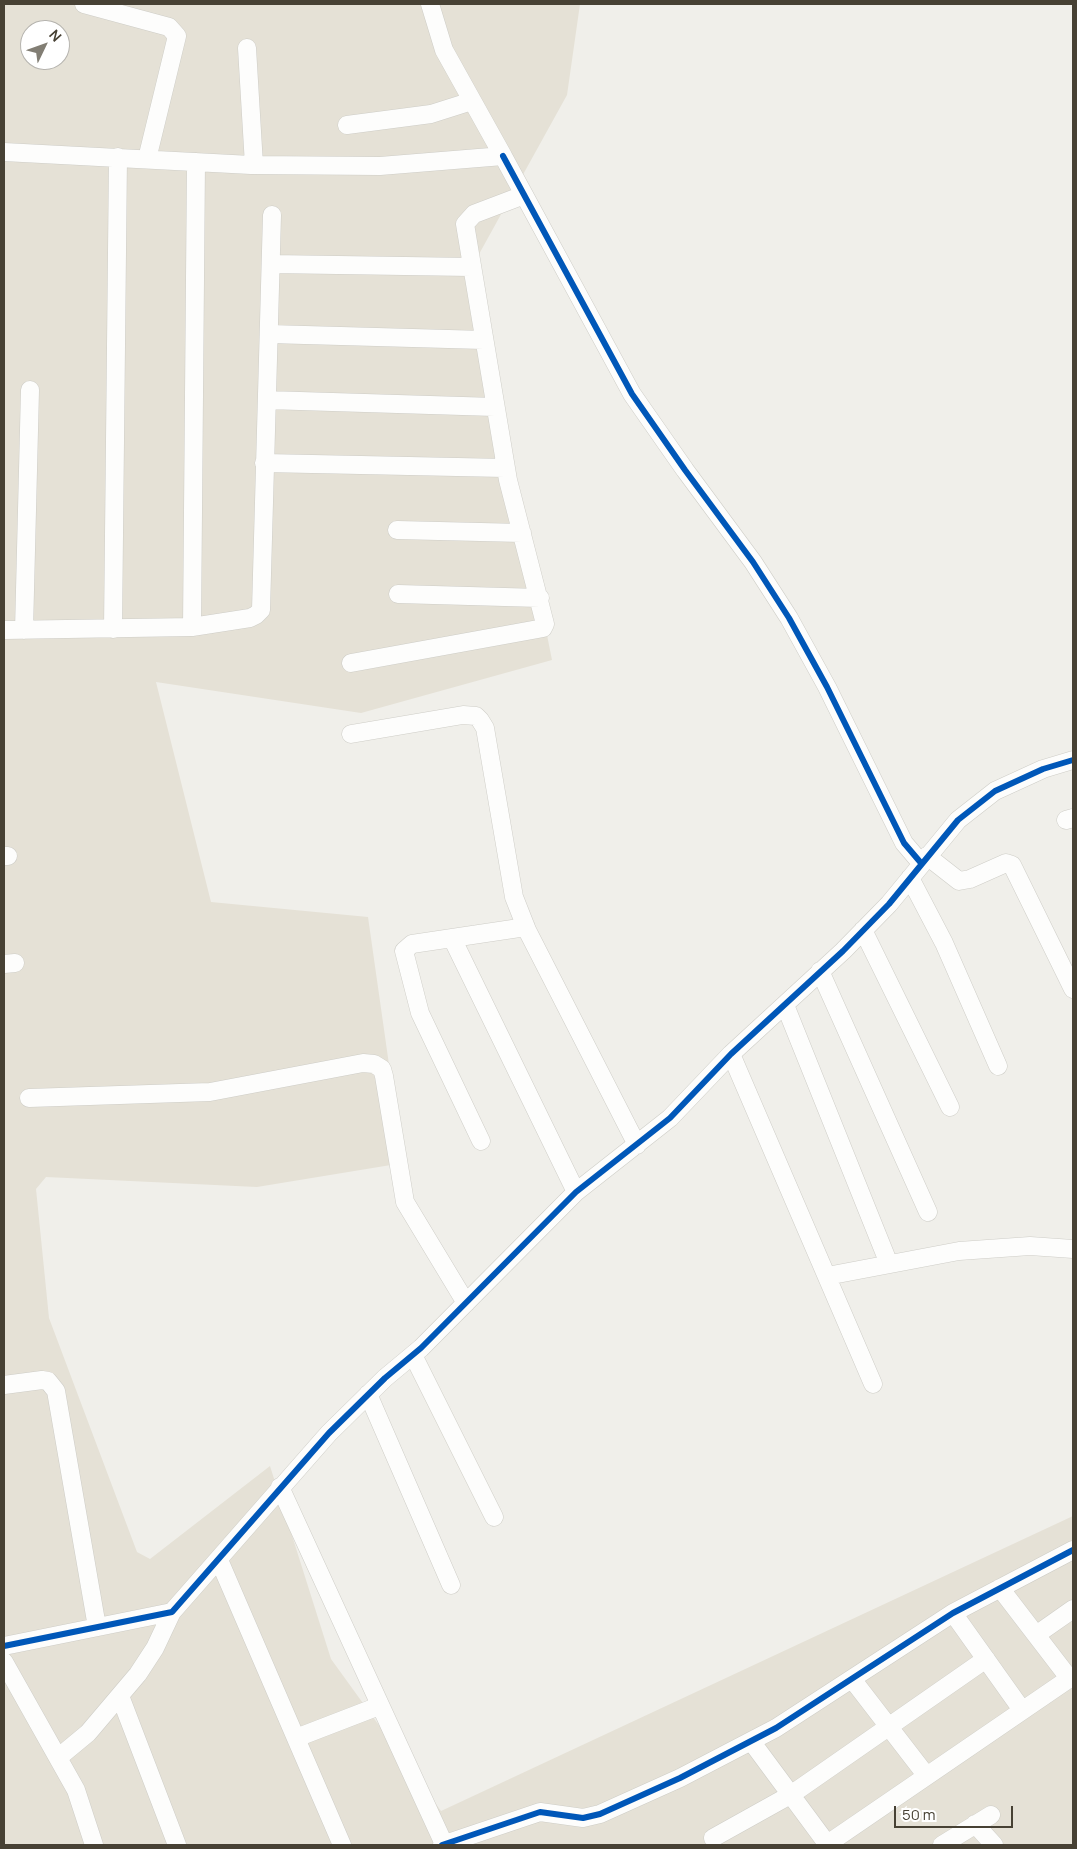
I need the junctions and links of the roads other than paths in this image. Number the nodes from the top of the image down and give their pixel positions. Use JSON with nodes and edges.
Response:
{"nodes":[{"id":1,"x":84,"y":4,"type":"edge"},
{"id":2,"x":430,"y":4,"type":"edge"},
{"id":3,"x":247,"y":48,"type":"dead end"},
{"id":4,"x":472,"y":101,"type":"junction"},
{"id":5,"x":347,"y":126,"type":"dead end"},
{"id":6,"x":4,"y":152,"type":"edge"},
{"id":7,"x":503,"y":156,"type":"junction"},
{"id":8,"x":118,"y":158,"type":"junction"},
{"id":9,"x":148,"y":159,"type":"junction"},
{"id":10,"x":196,"y":162,"type":"junction"},
{"id":11,"x":254,"y":165,"type":"junction"},
{"id":12,"x":524,"y":195,"type":"junction"},
{"id":13,"x":272,"y":215,"type":"dead end"},
{"id":14,"x":271,"y":264,"type":"junction"},
{"id":15,"x":471,"y":267,"type":"junction"},
{"id":16,"x":269,"y":334,"type":"junction"},
{"id":17,"x":484,"y":340,"type":"junction"},
{"id":18,"x":30,"y":390,"type":"dead end"},
{"id":19,"x":266,"y":400,"type":"junction"},
{"id":20,"x":495,"y":407,"type":"junction"},
{"id":21,"x":264,"y":463,"type":"junction"},
{"id":22,"x":506,"y":468,"type":"junction"},
{"id":23,"x":396,"y":530,"type":"dead end"},
{"id":24,"x":522,"y":533,"type":"junction"},
{"id":25,"x":398,"y":594,"type":"dead end"},
{"id":26,"x":540,"y":598,"type":"junction"},
{"id":27,"x":192,"y":627,"type":"junction"},
{"id":28,"x":113,"y":629,"type":"junction"},
{"id":29,"x":4,"y":630,"type":"edge"},
{"id":30,"x":24,"y":630,"type":"junction"},
{"id":31,"x":351,"y":663,"type":"dead end"},
{"id":32,"x":351,"y":734,"type":"dead end"},
{"id":33,"x":1073,"y":760,"type":"edge"},
{"id":34,"x":924,"y":859,"type":"junction"},
{"id":35,"x":910,"y":878,"type":"junction"},
{"id":36,"x":526,"y":926,"type":"junction"},
{"id":37,"x":863,"y":930,"type":"junction"},
{"id":38,"x":452,"y":938,"type":"junction"},
{"id":39,"x":820,"y":971,"type":"junction"},
{"id":40,"x":1073,"y":989,"type":"edge"},
{"id":41,"x":785,"y":1005,"type":"junction"},
{"id":42,"x":731,"y":1054,"type":"junction"},
{"id":43,"x":998,"y":1066,"type":"dead end"},
{"id":44,"x":29,"y":1098,"type":"dead end"},
{"id":45,"x":950,"y":1106,"type":"dead end"},
{"id":46,"x":481,"y":1141,"type":"dead end"},
{"id":47,"x":637,"y":1145,"type":"junction"},
{"id":48,"x":576,"y":1192,"type":"junction"},
{"id":49,"x":928,"y":1212,"type":"dead end"},
{"id":50,"x":1073,"y":1249,"type":"edge"},
{"id":51,"x":889,"y":1264,"type":"junction"},
{"id":52,"x":827,"y":1276,"type":"junction"},
{"id":53,"x":466,"y":1302,"type":"junction"},
{"id":54,"x":413,"y":1354,"type":"junction"},
{"id":55,"x":873,"y":1384,"type":"dead end"},
{"id":56,"x":4,"y":1385,"type":"edge"},
{"id":57,"x":368,"y":1394,"type":"junction"},
{"id":58,"x":280,"y":1487,"type":"junction"},
{"id":59,"x":494,"y":1518,"type":"dead end"},
{"id":60,"x":1073,"y":1550,"type":"edge"},
{"id":61,"x":220,"y":1560,"type":"junction"},
{"id":62,"x":451,"y":1585,"type":"dead end"},
{"id":63,"x":1000,"y":1588,"type":"junction"},
{"id":64,"x":1073,"y":1610,"type":"edge"},
{"id":65,"x":172,"y":1612,"type":"junction"},
{"id":66,"x":954,"y":1613,"type":"junction"},
{"id":67,"x":97,"y":1627,"type":"junction"},
{"id":68,"x":1036,"y":1635,"type":"junction"},
{"id":69,"x":4,"y":1646,"type":"edge"},
{"id":70,"x":986,"y":1659,"type":"junction"},
{"id":71,"x":4,"y":1662,"type":"edge"},
{"id":72,"x":1071,"y":1677,"type":"edge"},
{"id":73,"x":852,"y":1679,"type":"junction"},
{"id":74,"x":120,"y":1696,"type":"junction"},
{"id":75,"x":379,"y":1706,"type":"junction"},
{"id":76,"x":1022,"y":1710,"type":"junction"},
{"id":77,"x":889,"y":1727,"type":"junction"},
{"id":78,"x":296,"y":1738,"type":"junction"},
{"id":79,"x":750,"y":1742,"type":"junction"},
{"id":80,"x":59,"y":1757,"type":"junction"},
{"id":81,"x":926,"y":1775,"type":"junction"},
{"id":82,"x":792,"y":1794,"type":"junction"},
{"id":83,"x":991,"y":1815,"type":"dead end"},
{"id":84,"x":975,"y":1824,"type":"junction"},
{"id":85,"x":713,"y":1838,"type":"dead end"},
{"id":86,"x":479,"y":1839,"type":"edge"},
{"id":87,"x":94,"y":1845,"type":"edge"},
{"id":88,"x":177,"y":1845,"type":"edge"},
{"id":89,"x":342,"y":1845,"type":"edge"},
{"id":90,"x":443,"y":1845,"type":"edge"},
{"id":91,"x":827,"y":1845,"type":"edge"},
{"id":92,"x":942,"y":1845,"type":"edge"},
{"id":93,"x":994,"y":1845,"type":"edge"}],
"edges":[{"from":1,"to":9,"type":"street"},
{"from":2,"to":4,"type":"street"},
{"from":3,"to":11,"type":"street"},
{"from":4,"to":5,"type":"street"},
{"from":4,"to":7,"type":"street"},
{"from":6,"to":8,"type":"street"},
{"from":7,"to":11,"type":"street"},
{"from":7,"to":12,"type":"street"},
{"from":8,"to":9,"type":"street"},
{"from":8,"to":28,"type":"street"},
{"from":9,"to":10,"type":"street"},
{"from":10,"to":11,"type":"street"},
{"from":10,"to":27,"type":"street"},
{"from":12,"to":15,"type":"street"},
{"from":12,"to":34,"type":"street"},
{"from":13,"to":14,"type":"street"},
{"from":14,"to":15,"type":"street"},
{"from":14,"to":16,"type":"street"},
{"from":15,"to":17,"type":"street"},
{"from":16,"to":17,"type":"street"},
{"from":16,"to":19,"type":"street"},
{"from":17,"to":20,"type":"street"},
{"from":18,"to":30,"type":"street"},
{"from":19,"to":20,"type":"street"},
{"from":19,"to":21,"type":"street"},
{"from":20,"to":22,"type":"street"},
{"from":21,"to":22,"type":"street"},
{"from":21,"to":27,"type":"street"},
{"from":22,"to":24,"type":"street"},
{"from":23,"to":24,"type":"street"},
{"from":24,"to":26,"type":"street"},
{"from":25,"to":26,"type":"street"},
{"from":26,"to":31,"type":"street"},
{"from":27,"to":28,"type":"street"},
{"from":28,"to":30,"type":"street"},
{"from":29,"to":30,"type":"street"},
{"from":32,"to":36,"type":"street"},
{"from":33,"to":34,"type":"street"},
{"from":34,"to":35,"type":"street"},
{"from":34,"to":40,"type":"street"},
{"from":35,"to":37,"type":"street"},
{"from":35,"to":43,"type":"street"},
{"from":36,"to":38,"type":"street"},
{"from":36,"to":47,"type":"street"},
{"from":37,"to":39,"type":"street"},
{"from":37,"to":45,"type":"street"},
{"from":38,"to":46,"type":"street"},
{"from":38,"to":48,"type":"street"},
{"from":39,"to":41,"type":"street"},
{"from":39,"to":49,"type":"street"},
{"from":41,"to":42,"type":"street"},
{"from":41,"to":51,"type":"street"},
{"from":42,"to":47,"type":"street"},
{"from":42,"to":52,"type":"street"},
{"from":44,"to":53,"type":"street"},
{"from":47,"to":48,"type":"street"},
{"from":48,"to":53,"type":"street"},
{"from":50,"to":51,"type":"street"},
{"from":51,"to":52,"type":"street"},
{"from":52,"to":55,"type":"street"},
{"from":53,"to":54,"type":"street"},
{"from":54,"to":57,"type":"street"},
{"from":54,"to":59,"type":"street"},
{"from":56,"to":67,"type":"street"},
{"from":57,"to":58,"type":"street"},
{"from":57,"to":62,"type":"street"},
{"from":58,"to":61,"type":"street"},
{"from":58,"to":75,"type":"street"},
{"from":60,"to":63,"type":"street"},
{"from":61,"to":65,"type":"street"},
{"from":61,"to":78,"type":"street"},
{"from":63,"to":66,"type":"street"},
{"from":63,"to":68,"type":"street"},
{"from":64,"to":68,"type":"street"},
{"from":65,"to":67,"type":"street"},
{"from":65,"to":74,"type":"street"},
{"from":66,"to":70,"type":"street"},
{"from":66,"to":73,"type":"street"},
{"from":67,"to":69,"type":"street"},
{"from":68,"to":72,"type":"street"},
{"from":70,"to":76,"type":"street"},
{"from":70,"to":77,"type":"street"},
{"from":71,"to":80,"type":"street"},
{"from":72,"to":76,"type":"street"},
{"from":73,"to":77,"type":"street"},
{"from":73,"to":79,"type":"street"},
{"from":74,"to":80,"type":"street"},
{"from":74,"to":88,"type":"street"},
{"from":75,"to":78,"type":"street"},
{"from":75,"to":90,"type":"street"},
{"from":76,"to":81,"type":"street"},
{"from":77,"to":81,"type":"street"},
{"from":77,"to":82,"type":"street"},
{"from":78,"to":89,"type":"street"},
{"from":79,"to":82,"type":"street"},
{"from":79,"to":86,"type":"street"},
{"from":80,"to":87,"type":"street"},
{"from":81,"to":91,"type":"street"},
{"from":82,"to":85,"type":"street"},
{"from":82,"to":91,"type":"street"},
{"from":83,"to":84,"type":"street"},
{"from":84,"to":92,"type":"street"},
{"from":84,"to":93,"type":"street"},
{"from":86,"to":90,"type":"street"}]}
